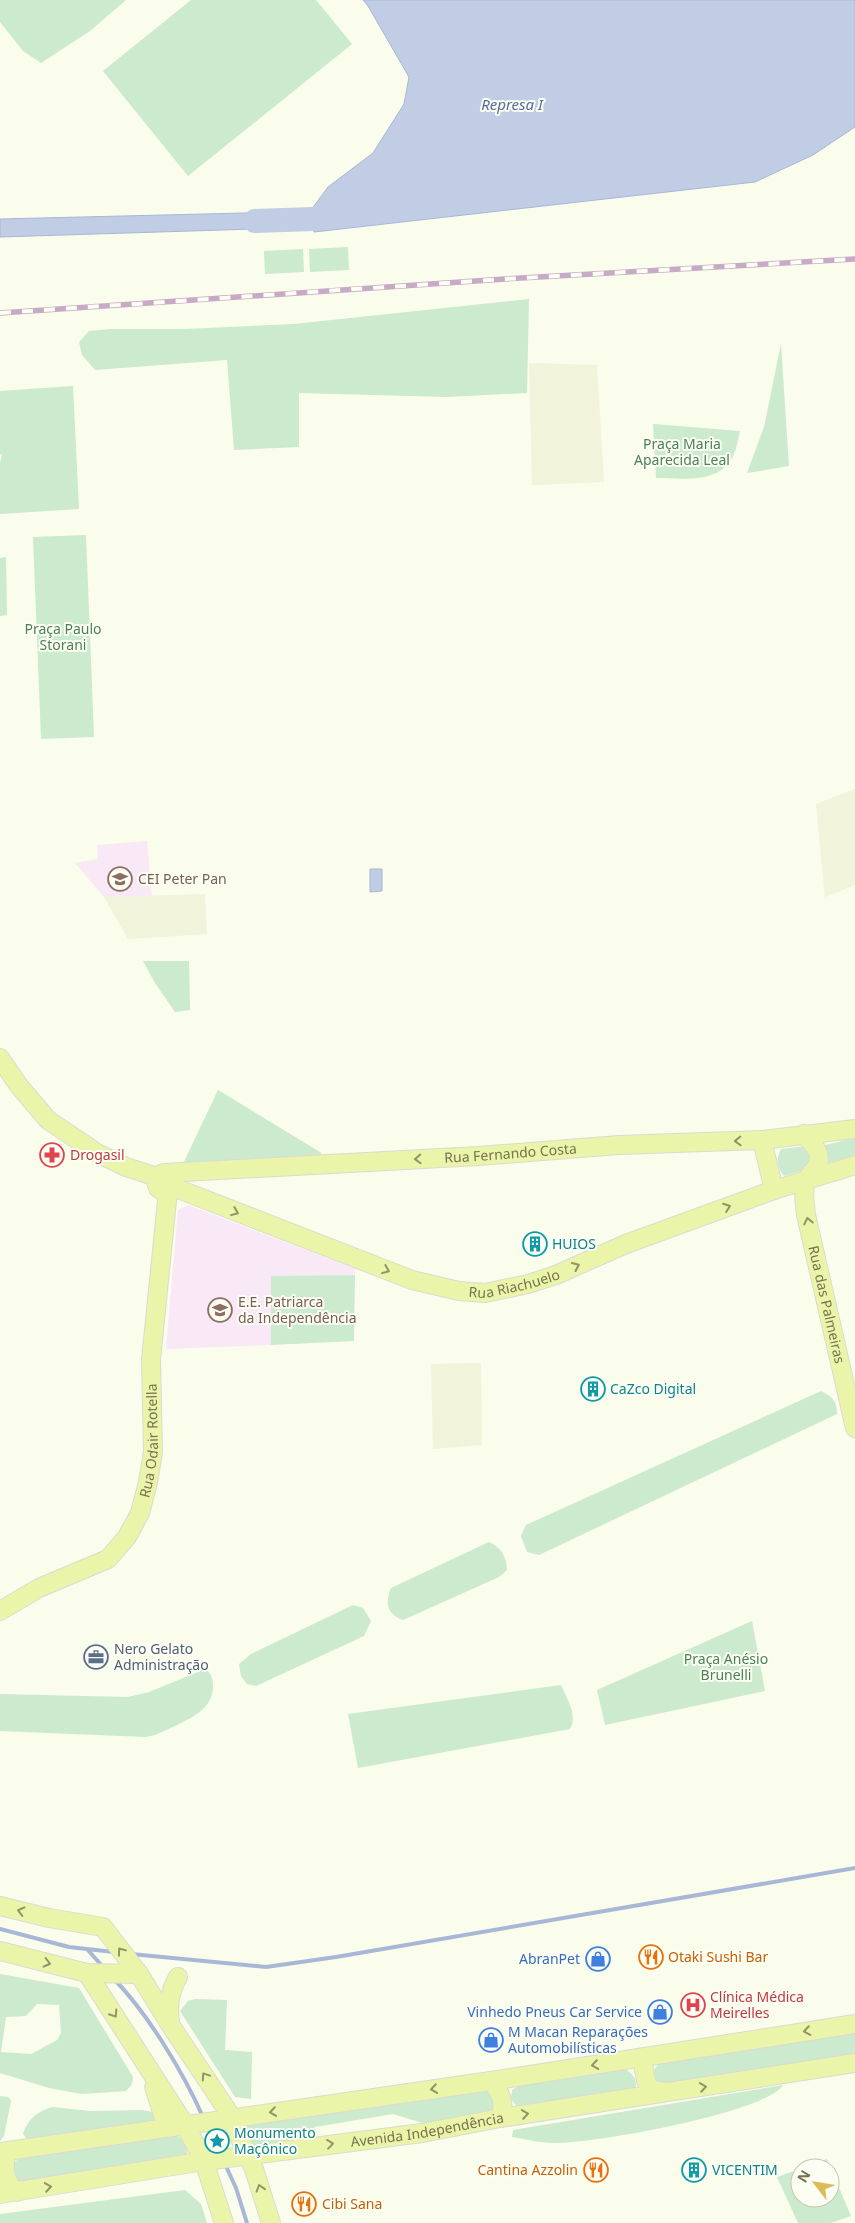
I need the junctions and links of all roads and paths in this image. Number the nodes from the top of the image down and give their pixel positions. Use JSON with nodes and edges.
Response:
{"nodes":[{"id":1,"x":0,"y":1058,"type":"edge"},
{"id":2,"x":855,"y":1128,"type":"edge"},
{"id":3,"x":804,"y":1134,"type":"junction"},
{"id":4,"x":762,"y":1140,"type":"junction"},
{"id":5,"x":855,"y":1165,"type":"edge"},
{"id":6,"x":209,"y":1170,"type":"junction"},
{"id":7,"x":805,"y":1181,"type":"junction"},
{"id":8,"x":166,"y":1182,"type":"junction"},
{"id":9,"x":774,"y":1190,"type":"junction"},
{"id":10,"x":203,"y":1199,"type":"junction"},
{"id":11,"x":855,"y":1428,"type":"edge"},
{"id":12,"x":0,"y":1611,"type":"edge"},
{"id":13,"x":0,"y":1906,"type":"edge"},
{"id":14,"x":0,"y":1951,"type":"edge"},
{"id":15,"x":87,"y":1973,"type":"junction"},
{"id":16,"x":139,"y":1974,"type":"junction"},
{"id":17,"x":178,"y":1977,"type":"dead end"},
{"id":18,"x":855,"y":2024,"type":"edge"},
{"id":19,"x":171,"y":2026,"type":"junction"},
{"id":20,"x":642,"y":2058,"type":"junction"},
{"id":21,"x":855,"y":2063,"type":"edge"},
{"id":22,"x":147,"y":2065,"type":"junction"},
{"id":23,"x":491,"y":2081,"type":"junction"},
{"id":24,"x":668,"y":2092,"type":"junction"},
{"id":25,"x":231,"y":2117,"type":"junction"},
{"id":26,"x":500,"y":2118,"type":"junction"},
{"id":27,"x":185,"y":2124,"type":"junction"},
{"id":28,"x":167,"y":2127,"type":"junction"},
{"id":29,"x":4,"y":2152,"type":"edge"},
{"id":30,"x":247,"y":2155,"type":"junction"},
{"id":31,"x":204,"y":2161,"type":"junction"},
{"id":32,"x":9,"y":2193,"type":"edge"},
{"id":33,"x":224,"y":2223,"type":"edge"},
{"id":34,"x":270,"y":2223,"type":"edge"}],
"edges":[{"from":1,"to":8,"type":"main road","name":"Rua Riachuelo"},
{"from":2,"to":3,"type":"main road","name":"Rua Fernando Costa"},
{"from":3,"to":4,"type":"main road","name":"Rua Fernando Costa"},
{"from":3,"to":7,"type":"main road"},
{"from":4,"to":6,"type":"main road","name":"Rua Fernando Costa","one_way":true},
{"from":4,"to":9,"type":"main road"},
{"from":5,"to":7,"type":"main road","name":"Rua Riachuelo"},
{"from":6,"to":8,"type":"main road","name":"Rua Fernando Costa"},
{"from":6,"to":10,"type":"main road"},
{"from":7,"to":9,"type":"main road","name":"Rua Riachuelo"},
{"from":11,"to":7,"type":"main road","name":"Rua das Palmeiras","one_way":true},
{"from":8,"to":10,"type":"main road","name":"Rua Riachuelo"},
{"from":8,"to":12,"type":"main road","name":"Rua Odair Rotella"},
{"from":10,"to":9,"type":"main road","name":"Rua Riachuelo","one_way":true},
{"from":16,"to":13,"type":"main road","one_way":true},
{"from":14,"to":15,"type":"main road","one_way":true},
{"from":15,"to":16,"type":"main road"},
{"from":15,"to":22,"type":"main road","one_way":true},
{"from":16,"to":19,"type":"main road"},
{"from":17,"to":19,"type":"main road"},
{"from":18,"to":20,"type":"main road","one_way":true},
{"from":25,"to":19,"type":"main road","one_way":true},
{"from":20,"to":23,"type":"main road","one_way":true},
{"from":20,"to":24,"type":"main road"},
{"from":24,"to":21,"type":"main road","name":"Avenida Independência","one_way":true},
{"from":22,"to":27,"type":"main road"},
{"from":22,"to":28,"type":"main road"},
{"from":23,"to":25,"type":"main road","one_way":true},
{"from":23,"to":26,"type":"main road"},
{"from":26,"to":24,"type":"main road","name":"Avenida Independência","one_way":true},
{"from":25,"to":27,"type":"main road"},
{"from":25,"to":30,"type":"main road"},
{"from":30,"to":26,"type":"main road","name":"Avenida Independência","one_way":true},
{"from":27,"to":28,"type":"main road"},
{"from":27,"to":31,"type":"main road"},
{"from":28,"to":29,"type":"main road"},
{"from":29,"to":32,"type":"main road"},
{"from":30,"to":31,"type":"main road","name":"Avenida Independência"},
{"from":34,"to":30,"type":"main road","one_way":true},
{"from":32,"to":31,"type":"main road","name":"Avenida Independência","one_way":true},
{"from":31,"to":33,"type":"main road"}]}
